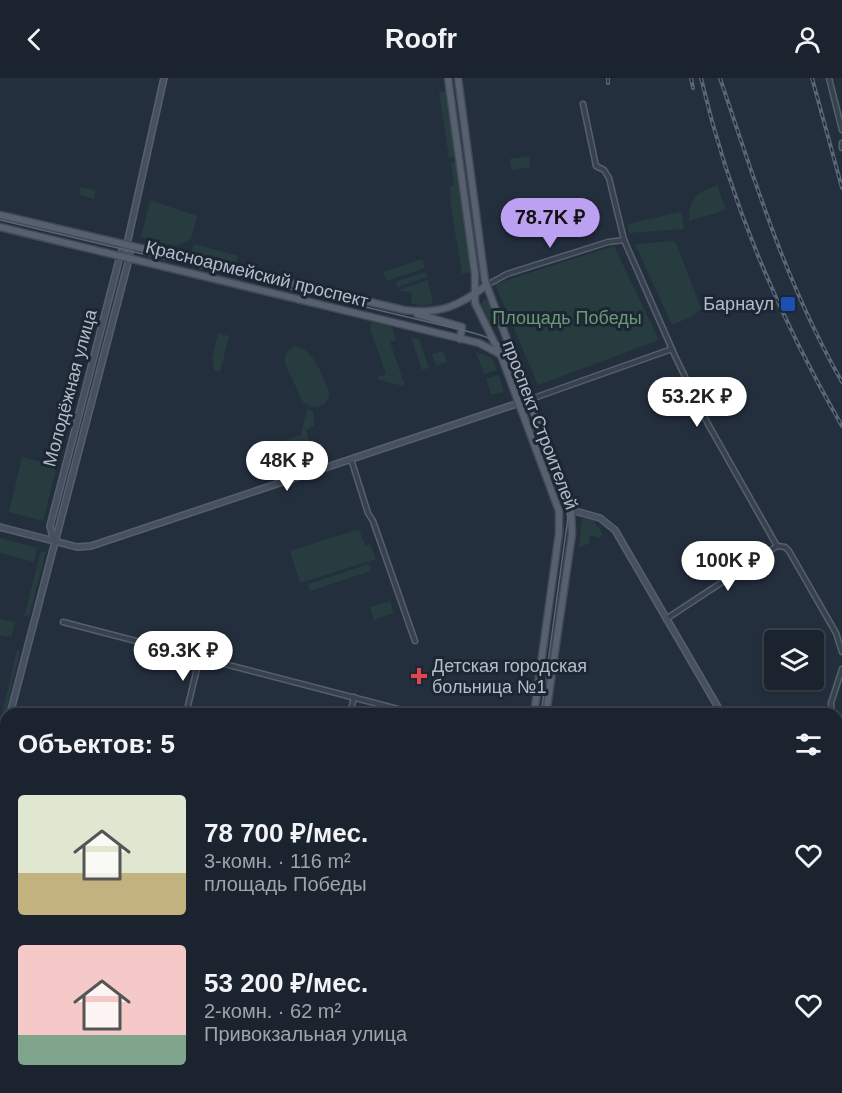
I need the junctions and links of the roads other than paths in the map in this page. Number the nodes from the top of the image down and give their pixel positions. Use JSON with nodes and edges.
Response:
{"nodes":[{"id":1,"x":165,"y":78,"type":"edge"},
{"id":2,"x":448,"y":78,"type":"edge"},
{"id":3,"x":458,"y":78,"type":"edge"},
{"id":4,"x":829,"y":78,"type":"edge"},
{"id":5,"x":583,"y":104,"type":"dead end"},
{"id":6,"x":842,"y":130,"type":"edge"},
{"id":7,"x":842,"y":143,"type":"edge"},
{"id":8,"x":842,"y":148,"type":"edge"},
{"id":9,"x":0,"y":214,"type":"edge"},
{"id":10,"x":0,"y":227,"type":"edge"},
{"id":11,"x":624,"y":240,"type":"junction"},
{"id":12,"x":127,"y":244,"type":"junction"},
{"id":13,"x":120,"y":256,"type":"junction"},
{"id":14,"x":129,"y":259,"type":"junction"},
{"id":15,"x":487,"y":285,"type":"junction"},
{"id":16,"x":475,"y":294,"type":"junction"},
{"id":17,"x":404,"y":310,"type":"junction"},
{"id":18,"x":504,"y":329,"type":"junction"},
{"id":19,"x":460,"y":339,"type":"junction"},
{"id":20,"x":479,"y":344,"type":"junction"},
{"id":21,"x":494,"y":344,"type":"junction"},
{"id":22,"x":672,"y":349,"type":"junction"},
{"id":23,"x":502,"y":358,"type":"junction"},
{"id":24,"x":531,"y":399,"type":"junction"},
{"id":25,"x":519,"y":402,"type":"junction"},
{"id":26,"x":350,"y":458,"type":"junction"},
{"id":27,"x":572,"y":510,"type":"junction"},
{"id":28,"x":0,"y":527,"type":"edge"},
{"id":29,"x":54,"y":541,"type":"junction"},
{"id":30,"x":777,"y":546,"type":"junction"},
{"id":31,"x":550,"y":603,"type":"junction"},
{"id":32,"x":562,"y":605,"type":"junction"},
{"id":33,"x":666,"y":618,"type":"junction"},
{"id":34,"x":63,"y":622,"type":"dead end"},
{"id":35,"x":415,"y":641,"type":"dead end"},
{"id":36,"x":842,"y":652,"type":"edge"},
{"id":37,"x":200,"y":656,"type":"junction"},
{"id":38,"x":842,"y":669,"type":"edge"},
{"id":39,"x":354,"y":697,"type":"junction"},
{"id":40,"x":11,"y":708,"type":"edge"},
{"id":41,"x":187,"y":708,"type":"edge"},
{"id":42,"x":351,"y":708,"type":"edge"},
{"id":43,"x":395,"y":708,"type":"edge"},
{"id":44,"x":535,"y":708,"type":"edge"},
{"id":45,"x":547,"y":708,"type":"edge"},
{"id":46,"x":718,"y":708,"type":"edge"},
{"id":47,"x":831,"y":708,"type":"edge"}],
"edges":[{"from":1,"to":12,"type":"street","name":"Молодёжная улица"},
{"from":2,"to":16,"type":"main road","name":"проспект Строителей"},
{"from":3,"to":15,"type":"main road","name":"проспект Строителей"},
{"from":4,"to":6,"type":"street"},
{"from":5,"to":11,"type":"street"},
{"from":7,"to":8,"type":"street"},
{"from":9,"to":12,"type":"main road","name":"Красноармейский проспект"},
{"from":10,"to":13,"type":"main road","name":"Красноармейский проспект"},
{"from":11,"to":15,"type":"street"},
{"from":11,"to":22,"type":"street"},
{"from":12,"to":13,"type":"street","name":"Молодёжная улица"},
{"from":12,"to":14,"type":"street","name":"Молодёжная улица"},
{"from":12,"to":17,"type":"main road","name":"Красноармейский проспект"},
{"from":13,"to":14,"type":"main road","name":"Красноармейский проспект"},
{"from":13,"to":29,"type":"street","name":"Молодёжная улица"},
{"from":14,"to":19,"type":"main road","name":"Красноармейский проспект"},
{"from":14,"to":29,"type":"street","name":"Молодёжная улица"},
{"from":15,"to":16,"type":"main road","name":"Красноармейский проспект"},
{"from":15,"to":18,"type":"main road","name":"проспект Строителей"},
{"from":16,"to":17,"type":"main road","name":"Красноармейский проспект"},
{"from":16,"to":21,"type":"main road","name":"проспект Строителей"},
{"from":17,"to":19,"type":"main road"},
{"from":18,"to":21,"type":"main road"},
{"from":18,"to":24,"type":"main road","name":"проспект Строителей"},
{"from":19,"to":20,"type":"main road","name":"Красноармейский проспект"},
{"from":20,"to":21,"type":"main road"},
{"from":20,"to":23,"type":"main road","name":"Красноармейский проспект"},
{"from":21,"to":23,"type":"main road","name":"проспект Строителей"},
{"from":22,"to":24,"type":"street"},
{"from":22,"to":30,"type":"street"},
{"from":23,"to":25,"type":"main road","name":"проспект Строителей"},
{"from":24,"to":25,"type":"street"},
{"from":24,"to":27,"type":"main road","name":"проспект Строителей"},
{"from":25,"to":26,"type":"street"},
{"from":25,"to":31,"type":"main road","name":"проспект Строителей"},
{"from":26,"to":29,"type":"street"},
{"from":26,"to":35,"type":"street"},
{"from":27,"to":32,"type":"main road","name":"проспект Строителей"},
{"from":27,"to":33,"type":"street"},
{"from":28,"to":29,"type":"street"},
{"from":29,"to":40,"type":"street","name":"Молодёжная улица"},
{"from":30,"to":33,"type":"street"},
{"from":30,"to":36,"type":"street"},
{"from":31,"to":32,"type":"main road"},
{"from":31,"to":44,"type":"main road","name":"проспект Строителей"},
{"from":32,"to":45,"type":"main road","name":"проспект Строителей"},
{"from":33,"to":46,"type":"street"},
{"from":34,"to":37,"type":"street"},
{"from":37,"to":39,"type":"street"},
{"from":37,"to":41,"type":"street"},
{"from":38,"to":47,"type":"street"},
{"from":39,"to":42,"type":"street"},
{"from":39,"to":43,"type":"street"}]}
